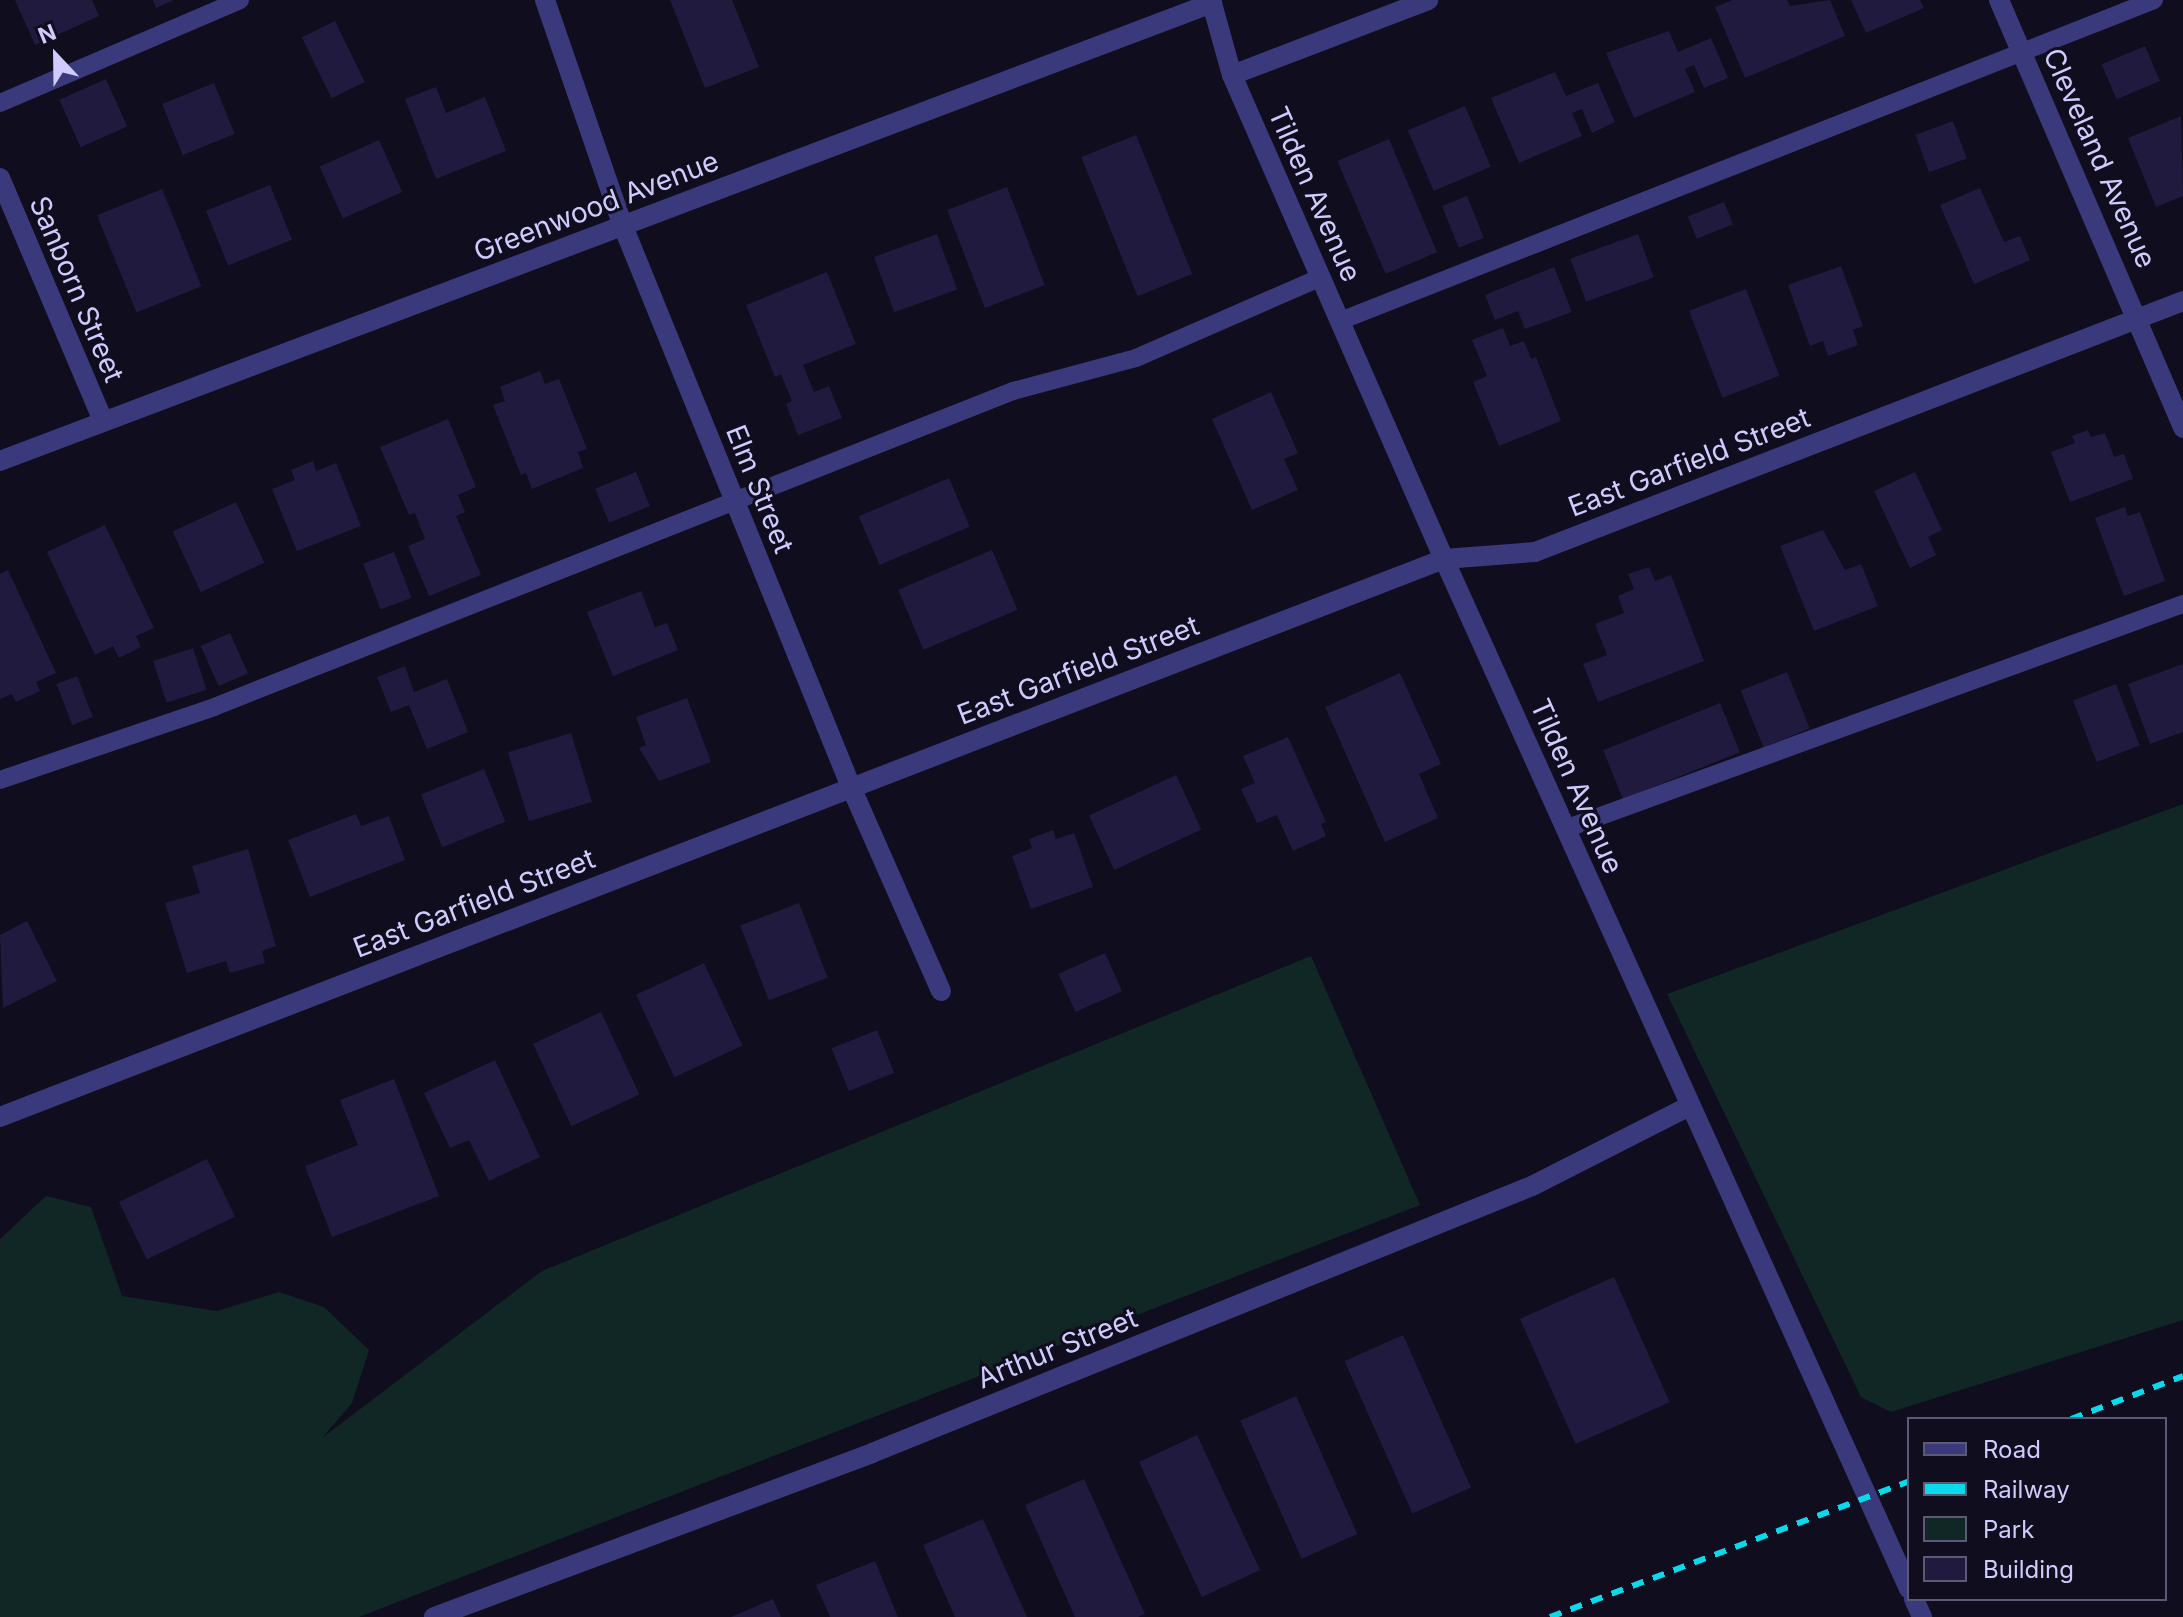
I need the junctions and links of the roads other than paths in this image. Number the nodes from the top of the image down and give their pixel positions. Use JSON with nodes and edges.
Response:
{"nodes":[{"id":1,"x":240,"y":0,"type":"edge"},
{"id":2,"x":545,"y":0,"type":"edge"},
{"id":3,"x":1428,"y":0,"type":"edge"},
{"id":4,"x":1999,"y":0,"type":"edge"},
{"id":5,"x":2154,"y":0,"type":"edge"},
{"id":6,"x":1212,"y":1,"type":"edge"},
{"id":7,"x":2021,"y":50,"type":"junction"},
{"id":8,"x":1232,"y":75,"type":"junction"},
{"id":9,"x":0,"y":103,"type":"edge"},
{"id":10,"x":0,"y":178,"type":"edge"},
{"id":11,"x":623,"y":226,"type":"junction"},
{"id":12,"x":1321,"y":277,"type":"junction"},
{"id":13,"x":2183,"y":301,"type":"edge"},
{"id":14,"x":2140,"y":318,"type":"junction"},
{"id":15,"x":1340,"y":321,"type":"junction"},
{"id":16,"x":103,"y":421,"type":"junction"},
{"id":17,"x":2183,"y":428,"type":"edge"},
{"id":18,"x":0,"y":461,"type":"edge"},
{"id":19,"x":735,"y":502,"type":"junction"},
{"id":20,"x":1444,"y":559,"type":"junction"},
{"id":21,"x":2183,"y":604,"type":"edge"},
{"id":22,"x":0,"y":780,"type":"edge"},
{"id":23,"x":851,"y":787,"type":"junction"},
{"id":24,"x":1565,"y":829,"type":"junction"},
{"id":25,"x":941,"y":991,"type":"dead end"},
{"id":26,"x":1690,"y":1106,"type":"junction"},
{"id":27,"x":0,"y":1117,"type":"edge"},
{"id":28,"x":1907,"y":1585,"type":"edge"},
{"id":29,"x":434,"y":1617,"type":"edge"}],
"edges":[{"from":1,"to":9,"type":"lane"},
{"from":2,"to":11,"type":"street","name":"Elm Street"},
{"from":3,"to":8,"type":"street"},
{"from":4,"to":7,"type":"street","name":"Cleveland Avenue"},
{"from":5,"to":7,"type":"lane"},
{"from":6,"to":8,"type":"street","name":"Tilden Avenue"},
{"from":6,"to":11,"type":"street","name":"Greenwood Avenue"},
{"from":7,"to":14,"type":"street","name":"Cleveland Avenue"},
{"from":7,"to":15,"type":"lane"},
{"from":8,"to":12,"type":"street","name":"Tilden Avenue"},
{"from":10,"to":16,"type":"street","name":"Sanborn Street"},
{"from":11,"to":16,"type":"street","name":"Greenwood Avenue"},
{"from":11,"to":19,"type":"street","name":"Elm Street"},
{"from":12,"to":15,"type":"street","name":"Tilden Avenue"},
{"from":12,"to":19,"type":"lane"},
{"from":13,"to":14,"type":"street","name":"East Garfield Street"},
{"from":14,"to":17,"type":"street","name":"Cleveland Avenue"},
{"from":14,"to":20,"type":"street","name":"East Garfield Street"},
{"from":15,"to":20,"type":"street","name":"Tilden Avenue"},
{"from":16,"to":18,"type":"street","name":"Greenwood Avenue"},
{"from":19,"to":22,"type":"lane"},
{"from":19,"to":23,"type":"street","name":"Elm Street"},
{"from":20,"to":23,"type":"street","name":"East Garfield Street"},
{"from":20,"to":24,"type":"street","name":"Tilden Avenue"},
{"from":21,"to":24,"type":"lane"},
{"from":23,"to":25,"type":"street","name":"Elm Street"},
{"from":23,"to":27,"type":"street","name":"East Garfield Street"},
{"from":24,"to":26,"type":"street","name":"Tilden Avenue"},
{"from":26,"to":28,"type":"street","name":"Tilden Avenue"},
{"from":26,"to":29,"type":"street","name":"Arthur Street"}]}
